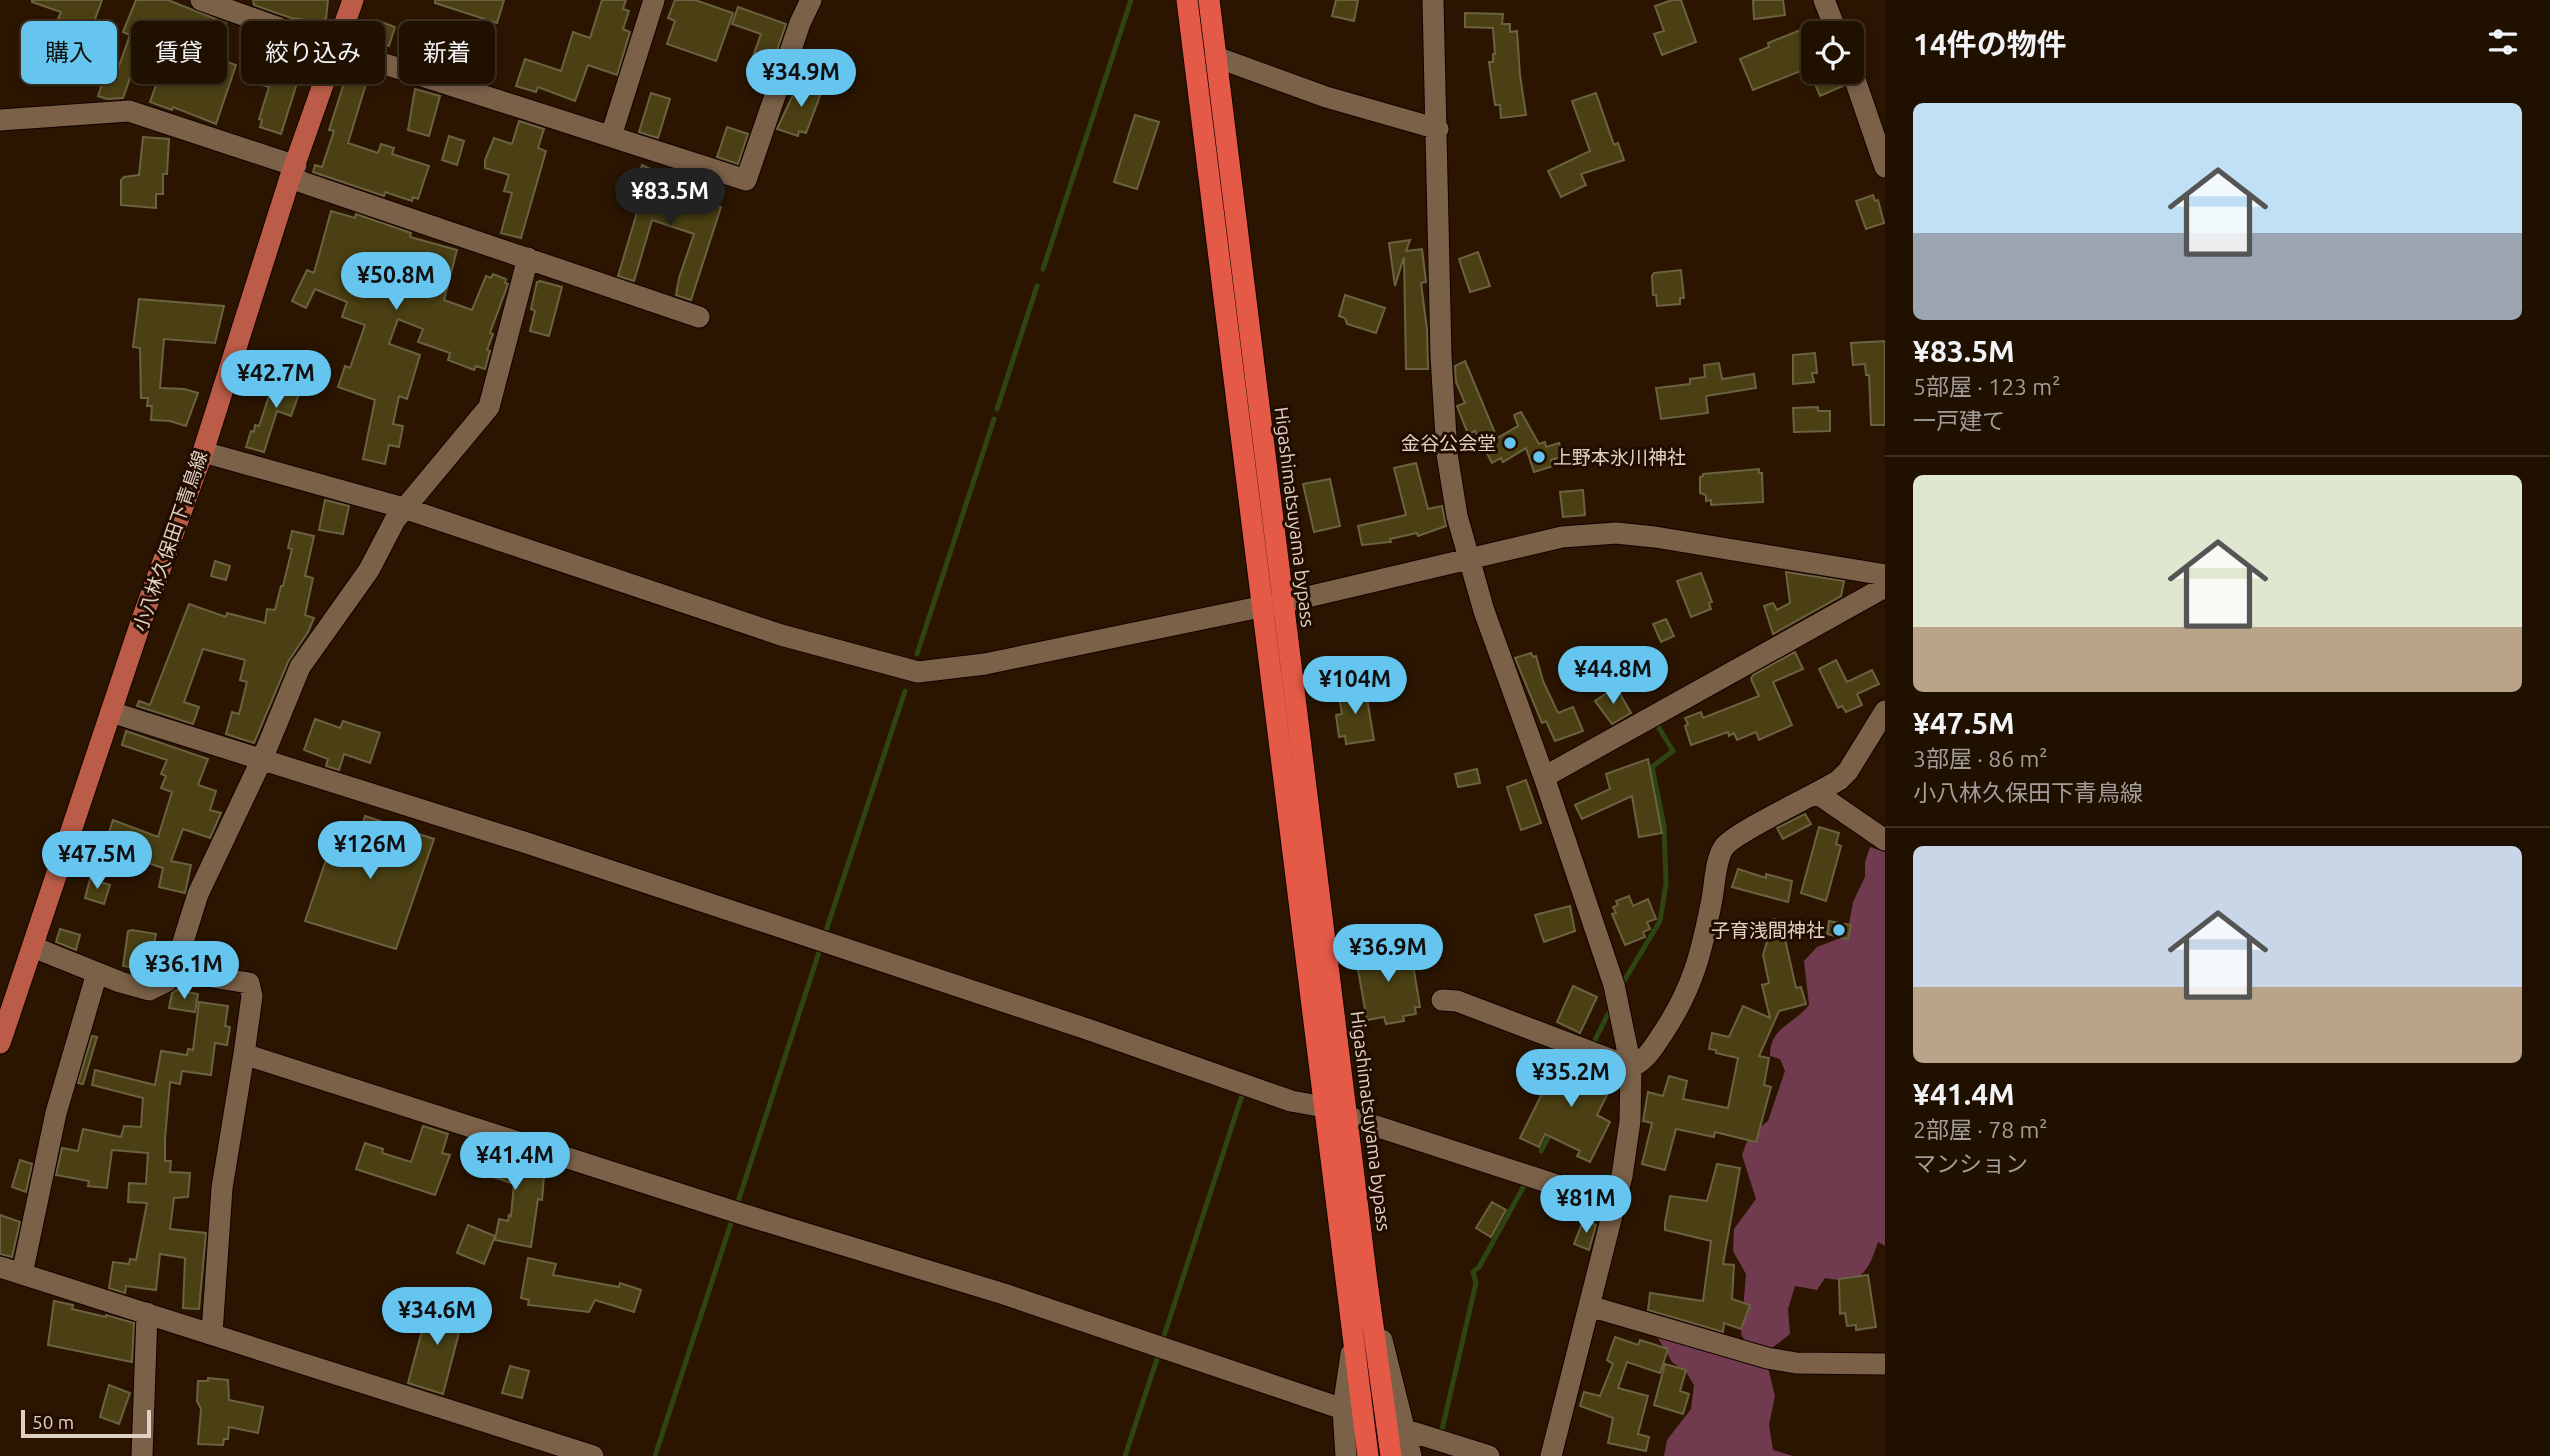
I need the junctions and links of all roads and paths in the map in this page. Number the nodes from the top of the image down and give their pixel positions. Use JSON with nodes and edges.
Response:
{"nodes":[{"id":1,"x":201,"y":0,"type":"edge"},
{"id":2,"x":353,"y":0,"type":"edge"},
{"id":3,"x":654,"y":0,"type":"edge"},
{"id":4,"x":811,"y":0,"type":"edge"},
{"id":5,"x":1187,"y":0,"type":"edge"},
{"id":6,"x":1209,"y":0,"type":"edge"},
{"id":7,"x":1433,"y":0,"type":"edge"},
{"id":8,"x":1824,"y":0,"type":"edge"},
{"id":9,"x":261,"y":21,"type":"edge"},
{"id":10,"x":346,"y":21,"type":"edge"},
{"id":11,"x":1832,"y":21,"type":"edge"},
{"id":12,"x":1216,"y":57,"type":"junction"},
{"id":13,"x":385,"y":63,"type":"edge"},
{"id":14,"x":325,"y":84,"type":"edge"},
{"id":15,"x":1856,"y":84,"type":"edge"},
{"id":16,"x":0,"y":120,"type":"edge"},
{"id":17,"x":1438,"y":130,"type":"junction"},
{"id":18,"x":611,"y":136,"type":"junction"},
{"id":19,"x":1885,"y":167,"type":"edge"},
{"id":20,"x":293,"y":172,"type":"junction"},
{"id":21,"x":527,"y":258,"type":"junction"},
{"id":22,"x":699,"y":317,"type":"dead end"},
{"id":23,"x":203,"y":452,"type":"junction"},
{"id":24,"x":404,"y":509,"type":"junction"},
{"id":25,"x":1467,"y":559,"type":"junction"},
{"id":26,"x":1885,"y":575,"type":"edge"},
{"id":27,"x":1885,"y":587,"type":"edge"},
{"id":28,"x":1283,"y":602,"type":"junction"},
{"id":29,"x":1261,"y":606,"type":"junction"},
{"id":30,"x":1885,"y":711,"type":"edge"},
{"id":31,"x":111,"y":712,"type":"junction"},
{"id":32,"x":263,"y":757,"type":"junction"},
{"id":33,"x":1544,"y":777,"type":"junction"},
{"id":34,"x":1818,"y":794,"type":"junction"},
{"id":35,"x":1885,"y":840,"type":"edge"},
{"id":36,"x":33,"y":947,"type":"junction"},
{"id":37,"x":174,"y":971,"type":"junction"},
{"id":38,"x":97,"y":973,"type":"junction"},
{"id":39,"x":1441,"y":1000,"type":"dead end"},
{"id":40,"x":0,"y":1043,"type":"edge"},
{"id":41,"x":244,"y":1054,"type":"junction"},
{"id":42,"x":1631,"y":1067,"type":"junction"},
{"id":43,"x":1324,"y":1107,"type":"junction"},
{"id":44,"x":1348,"y":1117,"type":"junction"},
{"id":45,"x":1615,"y":1204,"type":"junction"},
{"id":46,"x":0,"y":1267,"type":"edge"},
{"id":47,"x":22,"y":1274,"type":"junction"},
{"id":48,"x":1590,"y":1306,"type":"junction"},
{"id":49,"x":1371,"y":1311,"type":"junction"},
{"id":50,"x":147,"y":1313,"type":"junction"},
{"id":51,"x":212,"y":1333,"type":"junction"},
{"id":52,"x":1353,"y":1344,"type":"junction"},
{"id":53,"x":1885,"y":1364,"type":"edge"},
{"id":54,"x":1343,"y":1409,"type":"junction"},
{"id":55,"x":1406,"y":1430,"type":"junction"},
{"id":56,"x":142,"y":1456,"type":"edge"},
{"id":57,"x":593,"y":1456,"type":"edge"},
{"id":58,"x":1346,"y":1456,"type":"edge"},
{"id":59,"x":1368,"y":1456,"type":"edge"},
{"id":60,"x":1391,"y":1456,"type":"edge"},
{"id":61,"x":1411,"y":1456,"type":"edge"},
{"id":62,"x":1489,"y":1456,"type":"edge"},
{"id":63,"x":1551,"y":1456,"type":"edge"}],
"edges":[{"from":1,"to":9,"type":"street"},
{"from":2,"to":10,"type":"main road","name":"小八林久保田下青鳥線"},
{"from":3,"to":18,"type":"street"},
{"from":4,"to":18,"type":"street"},
{"from":5,"to":29,"type":"highway"},
{"from":6,"to":12,"type":"highway","name":"Higashimatsuyama bypass"},
{"from":7,"to":17,"type":"street"},
{"from":8,"to":11,"type":"street"},
{"from":12,"to":17,"type":"street"},
{"from":12,"to":28,"type":"highway","name":"Higashimatsuyama bypass"},
{"from":13,"to":18,"type":"street"},
{"from":14,"to":20,"type":"main road","name":"小八林久保田下青鳥線"},
{"from":15,"to":19,"type":"street"},
{"from":16,"to":20,"type":"street"},
{"from":17,"to":25,"type":"street"},
{"from":20,"to":21,"type":"street"},
{"from":20,"to":23,"type":"main road","name":"小八林久保田下青鳥線"},
{"from":21,"to":22,"type":"street"},
{"from":21,"to":24,"type":"street"},
{"from":23,"to":24,"type":"street"},
{"from":23,"to":31,"type":"main road","name":"小八林久保田下青鳥線"},
{"from":24,"to":29,"type":"street"},
{"from":24,"to":32,"type":"street"},
{"from":25,"to":26,"type":"street"},
{"from":25,"to":28,"type":"street"},
{"from":25,"to":33,"type":"street"},
{"from":27,"to":33,"type":"street"},
{"from":28,"to":29,"type":"street"},
{"from":28,"to":44,"type":"highway","name":"Higashimatsuyama bypass"},
{"from":29,"to":43,"type":"highway"},
{"from":30,"to":34,"type":"street"},
{"from":31,"to":32,"type":"street"},
{"from":31,"to":36,"type":"main road","name":"小八林久保田下青鳥線"},
{"from":32,"to":37,"type":"street"},
{"from":32,"to":43,"type":"street"},
{"from":33,"to":42,"type":"street"},
{"from":34,"to":35,"type":"street"},
{"from":34,"to":42,"type":"street"},
{"from":36,"to":38,"type":"street"},
{"from":36,"to":40,"type":"main road","name":"小八林久保田下青鳥線"},
{"from":37,"to":38,"type":"street"},
{"from":37,"to":41,"type":"street"},
{"from":38,"to":47,"type":"street"},
{"from":39,"to":42,"type":"street"},
{"from":41,"to":51,"type":"street"},
{"from":41,"to":54,"type":"street"},
{"from":42,"to":45,"type":"street"},
{"from":43,"to":52,"type":"highway"},
{"from":44,"to":45,"type":"street"},
{"from":44,"to":49,"type":"highway","name":"Higashimatsuyama bypass"},
{"from":45,"to":48,"type":"street"},
{"from":46,"to":47,"type":"street"},
{"from":47,"to":50,"type":"street"},
{"from":48,"to":53,"type":"street"},
{"from":48,"to":63,"type":"street"},
{"from":49,"to":55,"type":"street"},
{"from":49,"to":60,"type":"highway","name":"Higashimatsuyama bypass"},
{"from":50,"to":51,"type":"street"},
{"from":50,"to":56,"type":"street"},
{"from":51,"to":57,"type":"street"},
{"from":52,"to":54,"type":"street"},
{"from":52,"to":59,"type":"highway"},
{"from":54,"to":58,"type":"street"},
{"from":55,"to":61,"type":"street"},
{"from":55,"to":62,"type":"street"}]}
